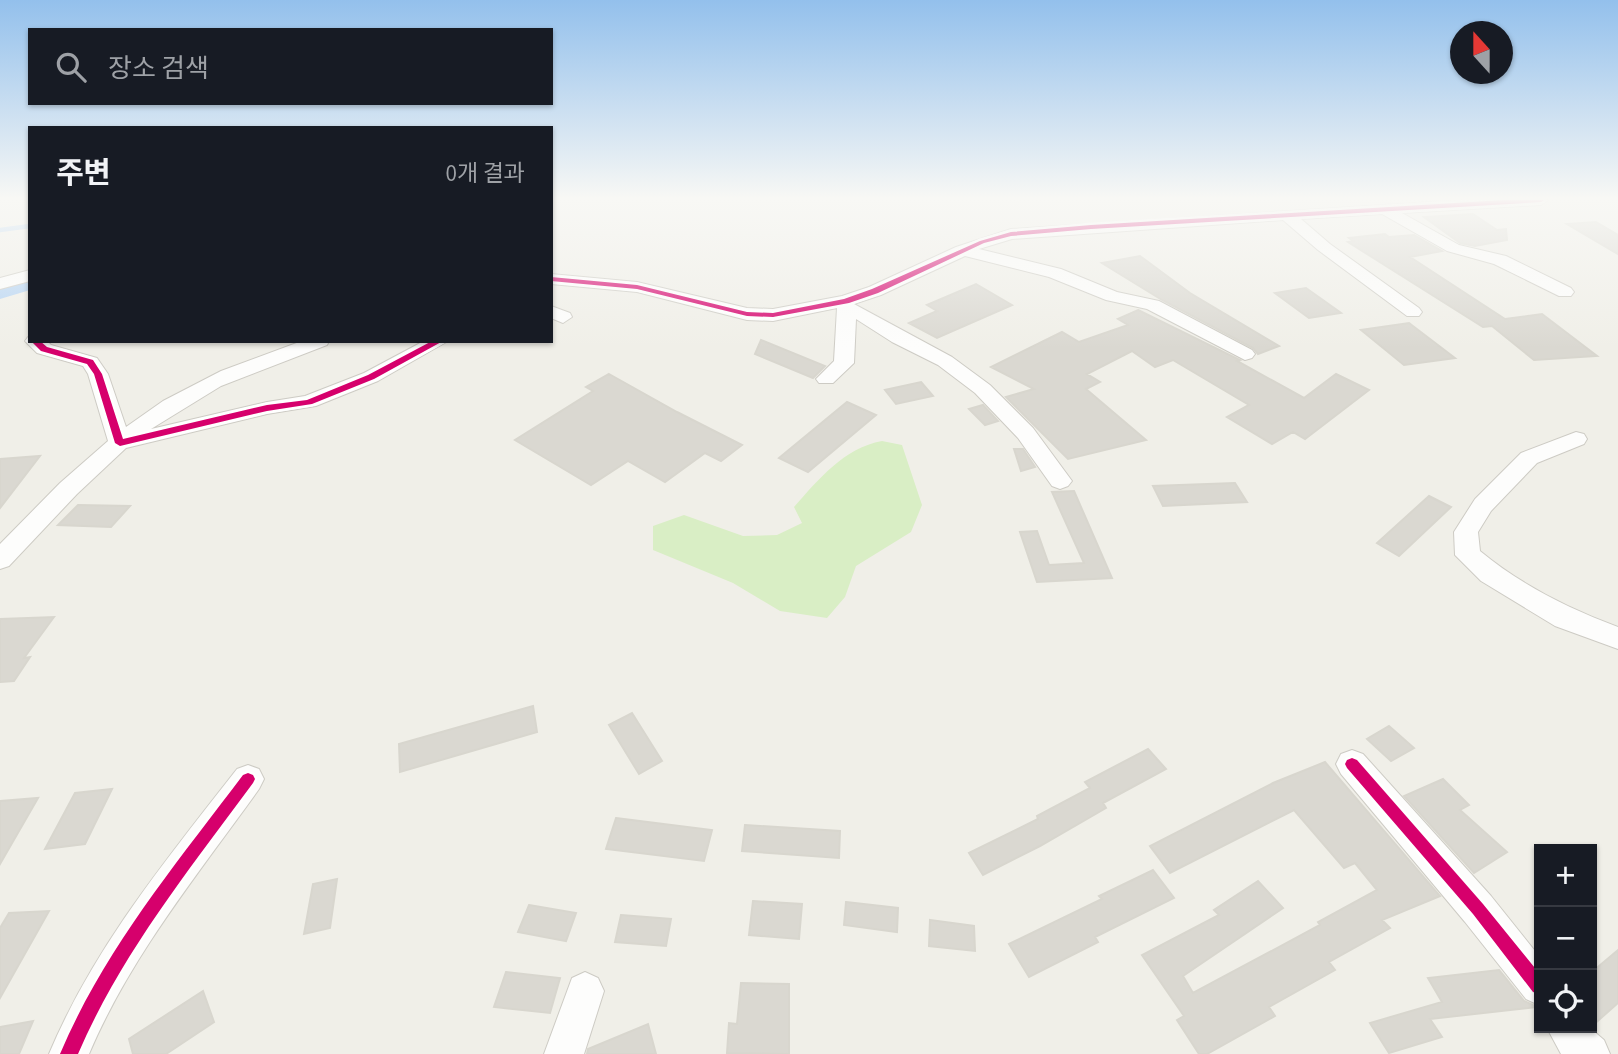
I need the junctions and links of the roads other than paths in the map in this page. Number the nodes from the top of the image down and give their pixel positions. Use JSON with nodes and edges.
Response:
{"nodes":[{"id":1,"x":1327,"y":249,"type":"edge"},
{"id":2,"x":1457,"y":249,"type":"edge"},
{"id":3,"x":962,"y":250,"type":"joint"},
{"id":4,"x":28,"y":276,"type":"edge"},
{"id":5,"x":553,"y":279,"type":"edge"},
{"id":6,"x":0,"y":284,"type":"edge"},
{"id":7,"x":1565,"y":292,"type":"dead end"},
{"id":8,"x":845,"y":306,"type":"junction"},
{"id":9,"x":1413,"y":312,"type":"dead end"},
{"id":10,"x":38,"y":343,"type":"edge"},
{"id":11,"x":315,"y":343,"type":"edge"},
{"id":12,"x":435,"y":343,"type":"edge"},
{"id":13,"x":1244,"y":354,"type":"dead end"},
{"id":14,"x":826,"y":379,"type":"dead end"},
{"id":15,"x":1576,"y":439,"type":"dead end"},
{"id":16,"x":120,"y":443,"type":"junction"},
{"id":17,"x":1060,"y":481,"type":"dead end"},
{"id":18,"x":0,"y":560,"type":"edge"},
{"id":19,"x":1618,"y":638,"type":"edge"},
{"id":20,"x":1352,"y":764,"type":"dead end"},
{"id":21,"x":248,"y":779,"type":"dead end"},
{"id":22,"x":1534,"y":980,"type":"edge"},
{"id":23,"x":585,"y":991,"type":"dead end"},
{"id":24,"x":1570,"y":1033,"type":"edge"},
{"id":25,"x":69,"y":1054,"type":"edge"},
{"id":26,"x":564,"y":1054,"type":"edge"},
{"id":27,"x":1590,"y":1054,"type":"edge"}],
"edges":[{"from":1,"to":9,"type":"street"},
{"from":2,"to":7,"type":"street"},
{"from":3,"to":8,"type":"street"},
{"from":3,"to":13,"type":"street"},
{"from":4,"to":6,"type":"street"},
{"from":5,"to":8,"type":"street"},
{"from":8,"to":14,"type":"street"},
{"from":8,"to":17,"type":"street"},
{"from":10,"to":16,"type":"street"},
{"from":11,"to":16,"type":"street"},
{"from":12,"to":16,"type":"street"},
{"from":15,"to":19,"type":"street"},
{"from":16,"to":18,"type":"street"},
{"from":20,"to":22,"type":"street"},
{"from":21,"to":25,"type":"street"},
{"from":23,"to":26,"type":"street"},
{"from":24,"to":27,"type":"street"}]}
